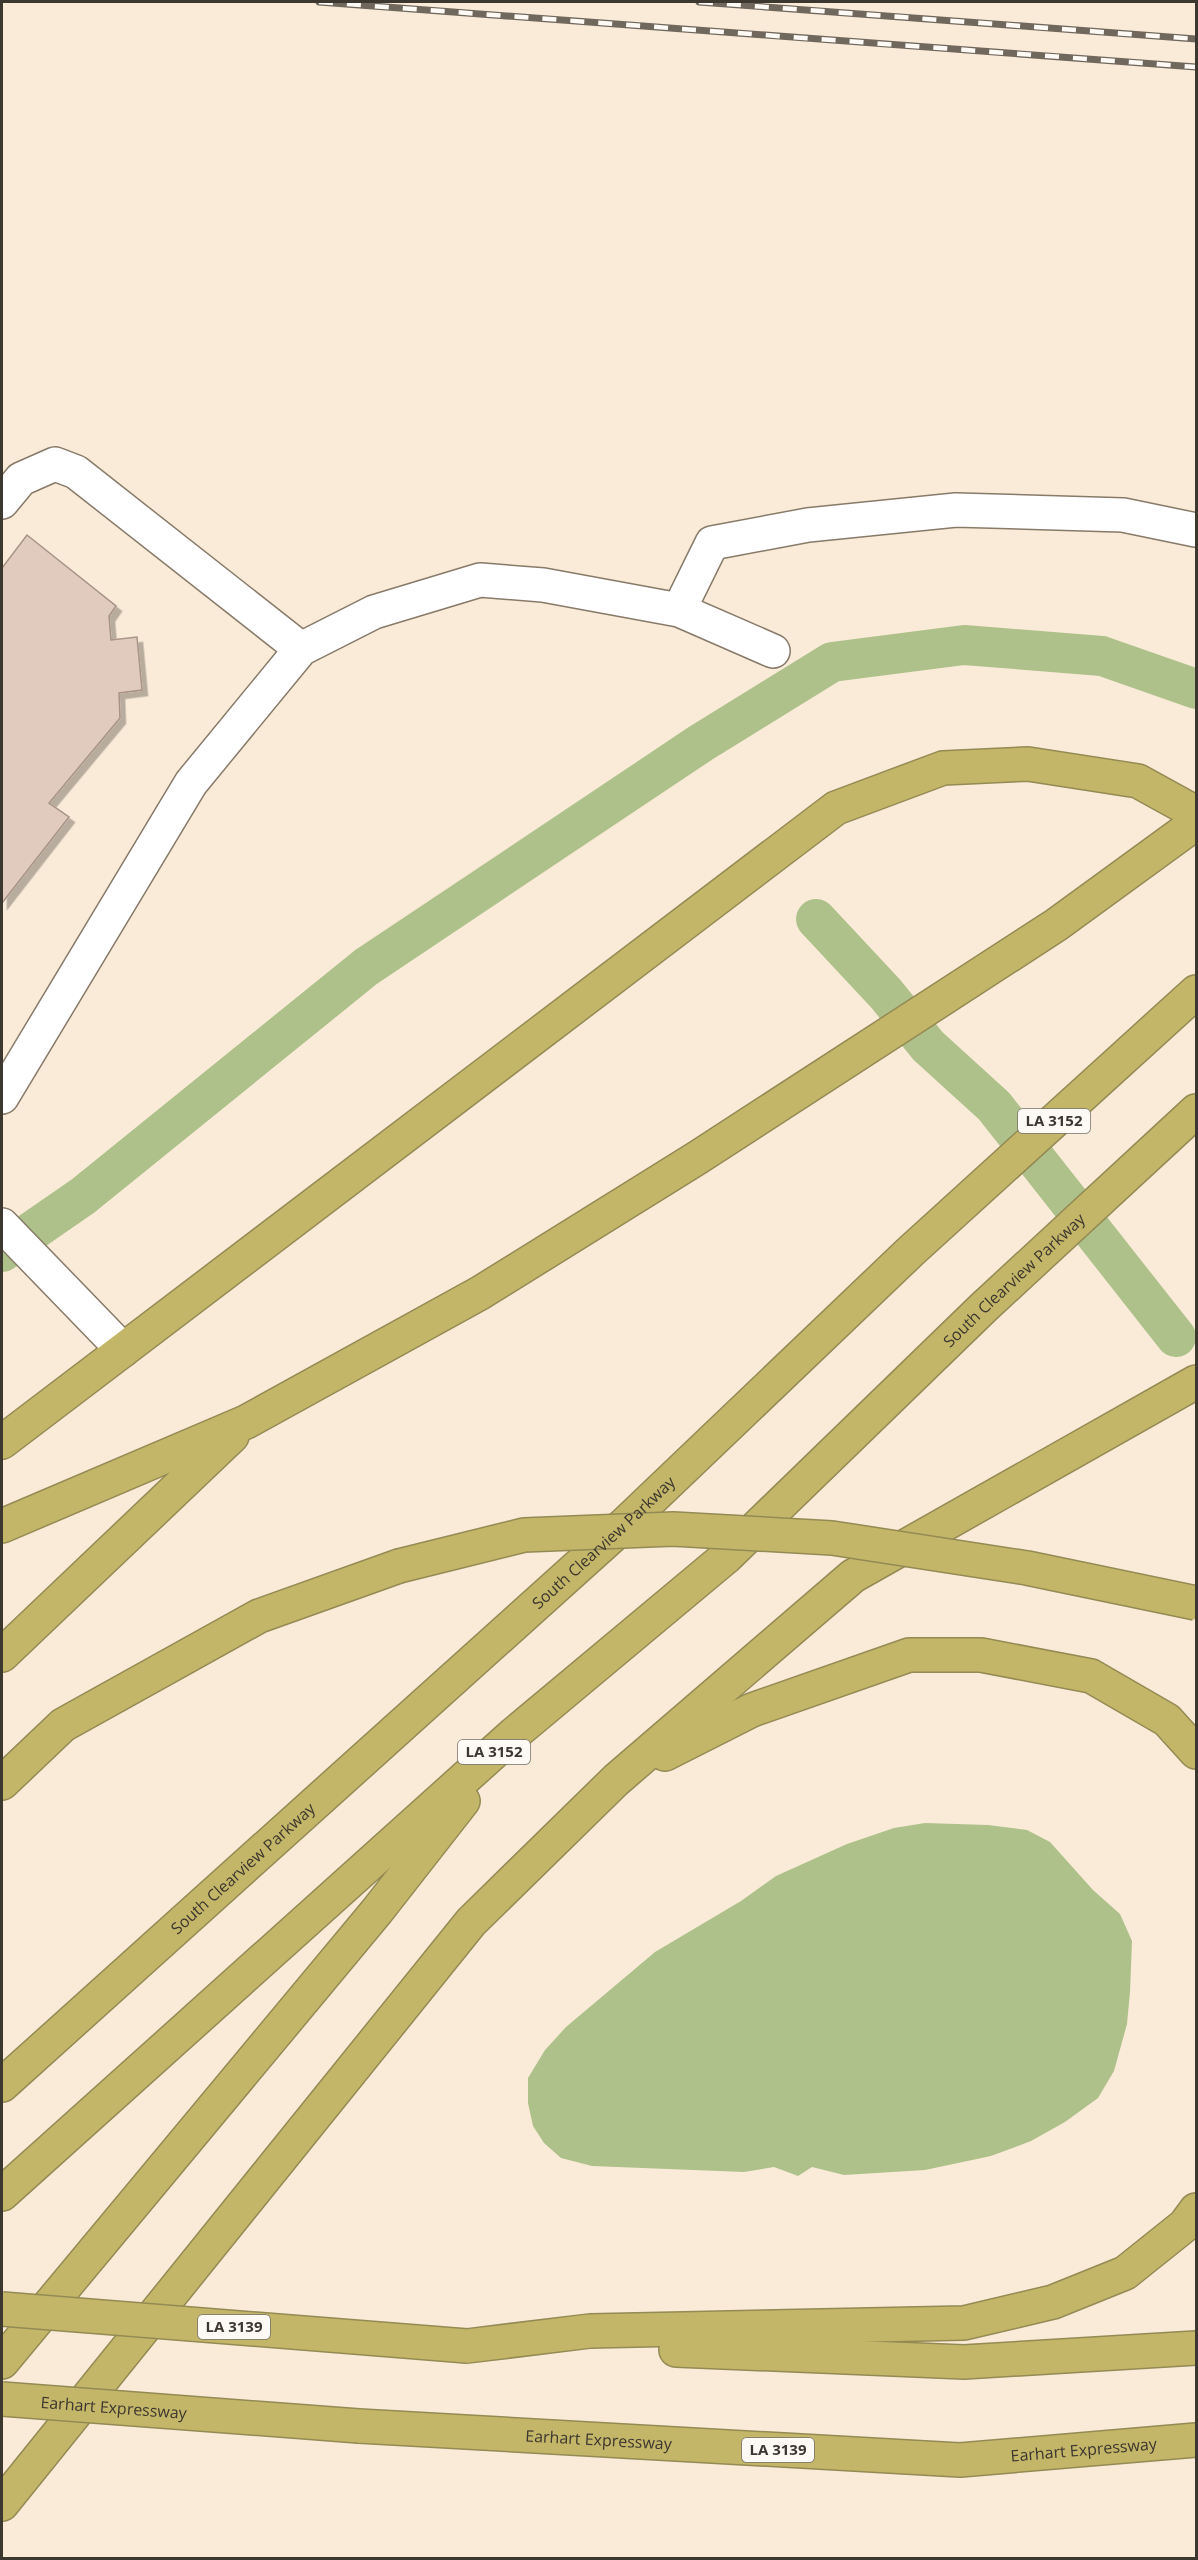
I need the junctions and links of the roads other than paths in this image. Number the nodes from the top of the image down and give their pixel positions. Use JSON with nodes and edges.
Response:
{"nodes":[{"id":1,"x":2,"y":502,"type":"edge"},
{"id":2,"x":1197,"y":530,"type":"edge"},
{"id":3,"x":679,"y":610,"type":"junction"},
{"id":4,"x":301,"y":649,"type":"junction"},
{"id":5,"x":773,"y":651,"type":"dead end"},
{"id":6,"x":1197,"y":813,"type":"edge"},
{"id":7,"x":1197,"y":823,"type":"edge"},
{"id":8,"x":1197,"y":992,"type":"edge"},
{"id":9,"x":2,"y":1096,"type":"edge"},
{"id":10,"x":1197,"y":1112,"type":"edge"},
{"id":11,"x":2,"y":1225,"type":"edge"},
{"id":12,"x":123,"y":1350,"type":"junction"},
{"id":13,"x":1197,"y":1382,"type":"edge"},
{"id":14,"x":246,"y":1422,"type":"junction"},
{"id":15,"x":2,"y":1442,"type":"edge"},
{"id":16,"x":2,"y":1526,"type":"edge"},
{"id":17,"x":1197,"y":1603,"type":"edge"},
{"id":18,"x":2,"y":1655,"type":"edge"},
{"id":19,"x":514,"y":1734,"type":"junction"},
{"id":20,"x":1197,"y":1752,"type":"edge"},
{"id":21,"x":616,"y":1780,"type":"junction"},
{"id":22,"x":2,"y":1783,"type":"edge"},
{"id":23,"x":2,"y":2085,"type":"edge"},
{"id":24,"x":2,"y":2194,"type":"edge"},
{"id":25,"x":1197,"y":2210,"type":"edge"},
{"id":26,"x":2,"y":2309,"type":"edge"},
{"id":27,"x":467,"y":2346,"type":"junction"},
{"id":28,"x":1197,"y":2348,"type":"edge"},
{"id":29,"x":2,"y":2362,"type":"edge"},
{"id":30,"x":2,"y":2399,"type":"edge"},
{"id":31,"x":1197,"y":2440,"type":"edge"},
{"id":32,"x":2,"y":2504,"type":"edge"}],
"edges":[{"from":1,"to":4,"type":"lane"},
{"from":2,"to":3,"type":"lane"},
{"from":3,"to":4,"type":"lane"},
{"from":3,"to":5,"type":"lane"},
{"from":4,"to":9,"type":"lane"},
{"from":6,"to":12,"type":"highway"},
{"from":7,"to":14,"type":"highway"},
{"from":8,"to":23,"type":"highway","name":"South Clearview Parkway","number":"LA 3152"},
{"from":10,"to":19,"type":"highway","name":"South Clearview Parkway","number":"LA 3152"},
{"from":11,"to":12,"type":"lane"},
{"from":12,"to":15,"type":"highway"},
{"from":13,"to":21,"type":"highway"},
{"from":14,"to":16,"type":"highway"},
{"from":14,"to":18,"type":"highway"},
{"from":17,"to":22,"type":"highway","bridge":true},
{"from":19,"to":24,"type":"highway","name":"South Clearview Parkway","number":"LA 3152"},
{"from":19,"to":29,"type":"highway"},
{"from":20,"to":21,"type":"highway"},
{"from":21,"to":32,"type":"highway"},
{"from":25,"to":27,"type":"highway"},
{"from":26,"to":27,"type":"highway","number":"LA 3139","bridge":true},
{"from":27,"to":28,"type":"highway","number":"LA 3139"},
{"from":30,"to":31,"type":"highway","name":"Earhart Expressway","number":"LA 3139","bridge":true}]}
